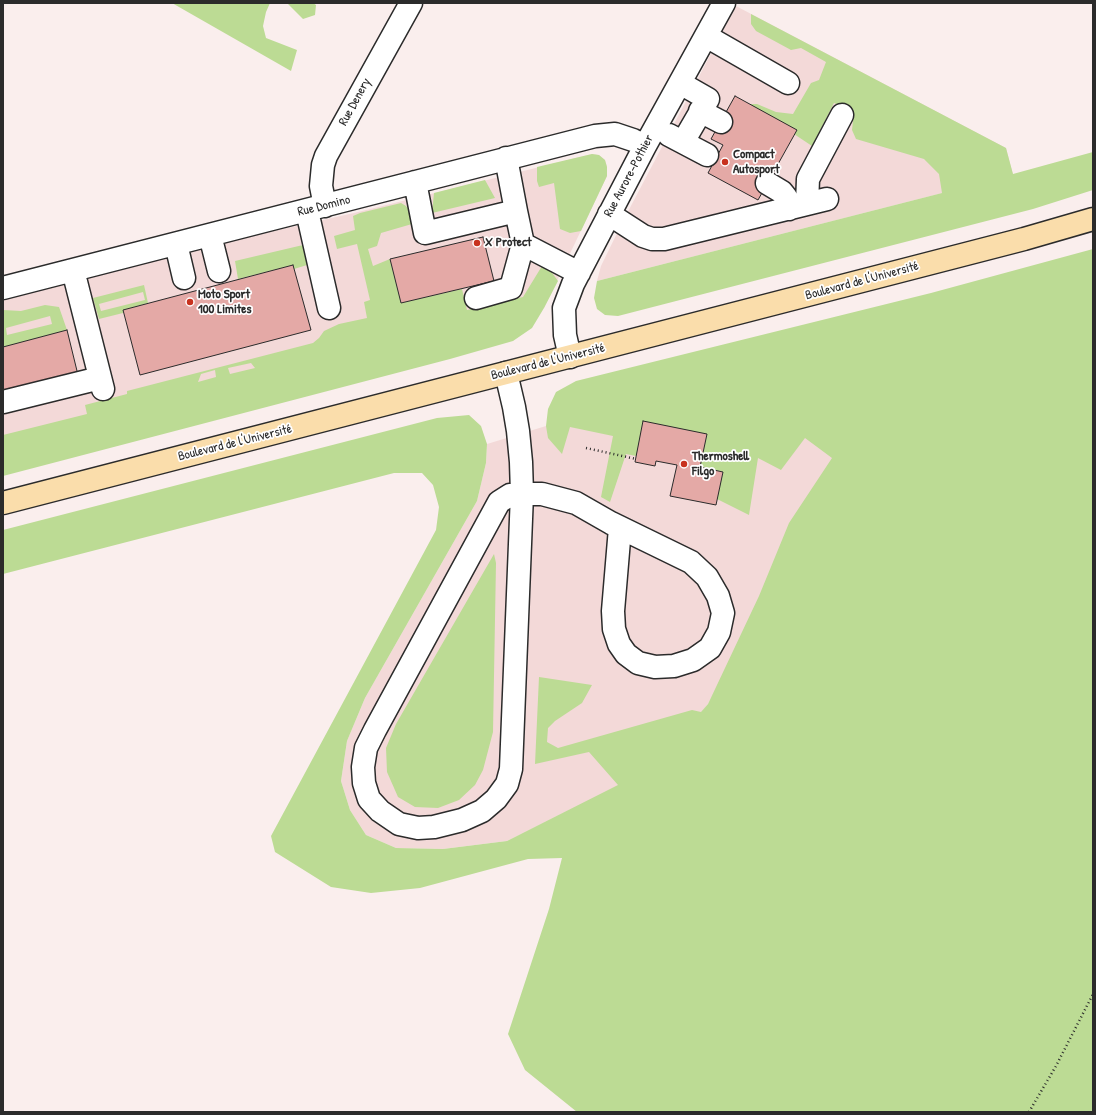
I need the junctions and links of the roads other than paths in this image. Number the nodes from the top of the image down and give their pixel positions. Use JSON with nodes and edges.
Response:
{"nodes":[{"id":1,"x":411,"y":3,"type":"edge"},
{"id":2,"x":724,"y":3,"type":"edge"},
{"id":3,"x":706,"y":36,"type":"junction"},
{"id":4,"x":680,"y":83,"type":"junction"},
{"id":5,"x":788,"y":83,"type":"dead end"},
{"id":6,"x":700,"y":111,"type":"junction"},
{"id":7,"x":842,"y":115,"type":"dead end"},
{"id":8,"x":721,"y":122,"type":"dead end"},
{"id":9,"x":655,"y":127,"type":"junction"},
{"id":10,"x":683,"y":142,"type":"junction"},
{"id":11,"x":645,"y":146,"type":"junction"},
{"id":12,"x":707,"y":155,"type":"dead end"},
{"id":13,"x":506,"y":158,"type":"junction"},
{"id":14,"x":415,"y":182,"type":"junction"},
{"id":15,"x":767,"y":183,"type":"dead end"},
{"id":16,"x":827,"y":199,"type":"dead end"},
{"id":17,"x":798,"y":207,"type":"junction"},
{"id":18,"x":316,"y":208,"type":"junction"},
{"id":19,"x":516,"y":211,"type":"junction"},
{"id":20,"x":609,"y":214,"type":"junction"},
{"id":21,"x":1093,"y":219,"type":"edge"},
{"id":22,"x":210,"y":235,"type":"junction"},
{"id":23,"x":176,"y":244,"type":"junction"},
{"id":24,"x":523,"y":244,"type":"junction"},
{"id":25,"x":73,"y":270,"type":"junction"},
{"id":26,"x":218,"y":271,"type":"dead end"},
{"id":27,"x":579,"y":273,"type":"junction"},
{"id":28,"x":184,"y":278,"type":"dead end"},
{"id":29,"x":3,"y":288,"type":"edge"},
{"id":30,"x":476,"y":298,"type":"dead end"},
{"id":31,"x":329,"y":308,"type":"dead end"},
{"id":32,"x":570,"y":357,"type":"junction"},
{"id":33,"x":506,"y":373,"type":"junction"},
{"id":34,"x":3,"y":402,"type":"edge"},
{"id":35,"x":522,"y":494,"type":"junction"},
{"id":36,"x":3,"y":503,"type":"edge"},
{"id":37,"x":620,"y":528,"type":"junction"}],
"edges":[{"from":1,"to":18,"type":"street","name":"Rue Denery"},
{"from":2,"to":3,"type":"street","name":"Rue Aurore-Pothier"},
{"from":3,"to":4,"type":"street","name":"Rue Aurore-Pothier"},
{"from":3,"to":5,"type":"street"},
{"from":4,"to":6,"type":"street"},
{"from":4,"to":9,"type":"street","name":"Rue Aurore-Pothier"},
{"from":6,"to":8,"type":"street"},
{"from":6,"to":10,"type":"street"},
{"from":7,"to":17,"type":"street"},
{"from":9,"to":10,"type":"street"},
{"from":9,"to":11,"type":"street","name":"Rue Aurore-Pothier"},
{"from":10,"to":12,"type":"street"},
{"from":11,"to":13,"type":"street","name":"Rue Domino"},
{"from":11,"to":20,"type":"street","name":"Rue Aurore-Pothier"},
{"from":13,"to":14,"type":"street","name":"Rue Domino"},
{"from":13,"to":19,"type":"street"},
{"from":14,"to":18,"type":"street","name":"Rue Domino"},
{"from":14,"to":19,"type":"street"},
{"from":15,"to":17,"type":"street"},
{"from":16,"to":17,"type":"street"},
{"from":17,"to":20,"type":"street"},
{"from":18,"to":22,"type":"street","name":"Rue Domino"},
{"from":18,"to":31,"type":"street","name":"Rue Denery"},
{"from":19,"to":24,"type":"street"},
{"from":20,"to":27,"type":"street","name":"Rue Aurore-Pothier"},
{"from":21,"to":32,"type":"main road","name":"Boulevard de l'Université"},
{"from":22,"to":23,"type":"street","name":"Rue Domino"},
{"from":22,"to":26,"type":"street"},
{"from":23,"to":25,"type":"street","name":"Rue Domino"},
{"from":23,"to":28,"type":"street"},
{"from":24,"to":27,"type":"street"},
{"from":24,"to":30,"type":"street"},
{"from":25,"to":29,"type":"street","name":"Rue Domino"},
{"from":25,"to":34,"type":"street"},
{"from":27,"to":32,"type":"street","name":"Rue Aurore-Pothier"},
{"from":32,"to":33,"type":"main road","name":"Boulevard de l'Université"},
{"from":33,"to":35,"type":"street"},
{"from":33,"to":36,"type":"main road","name":"Boulevard de l'Université"},
{"from":35,"to":35,"type":"street"},
{"from":35,"to":37,"type":"street"},
{"from":37,"to":37,"type":"street"}]}
